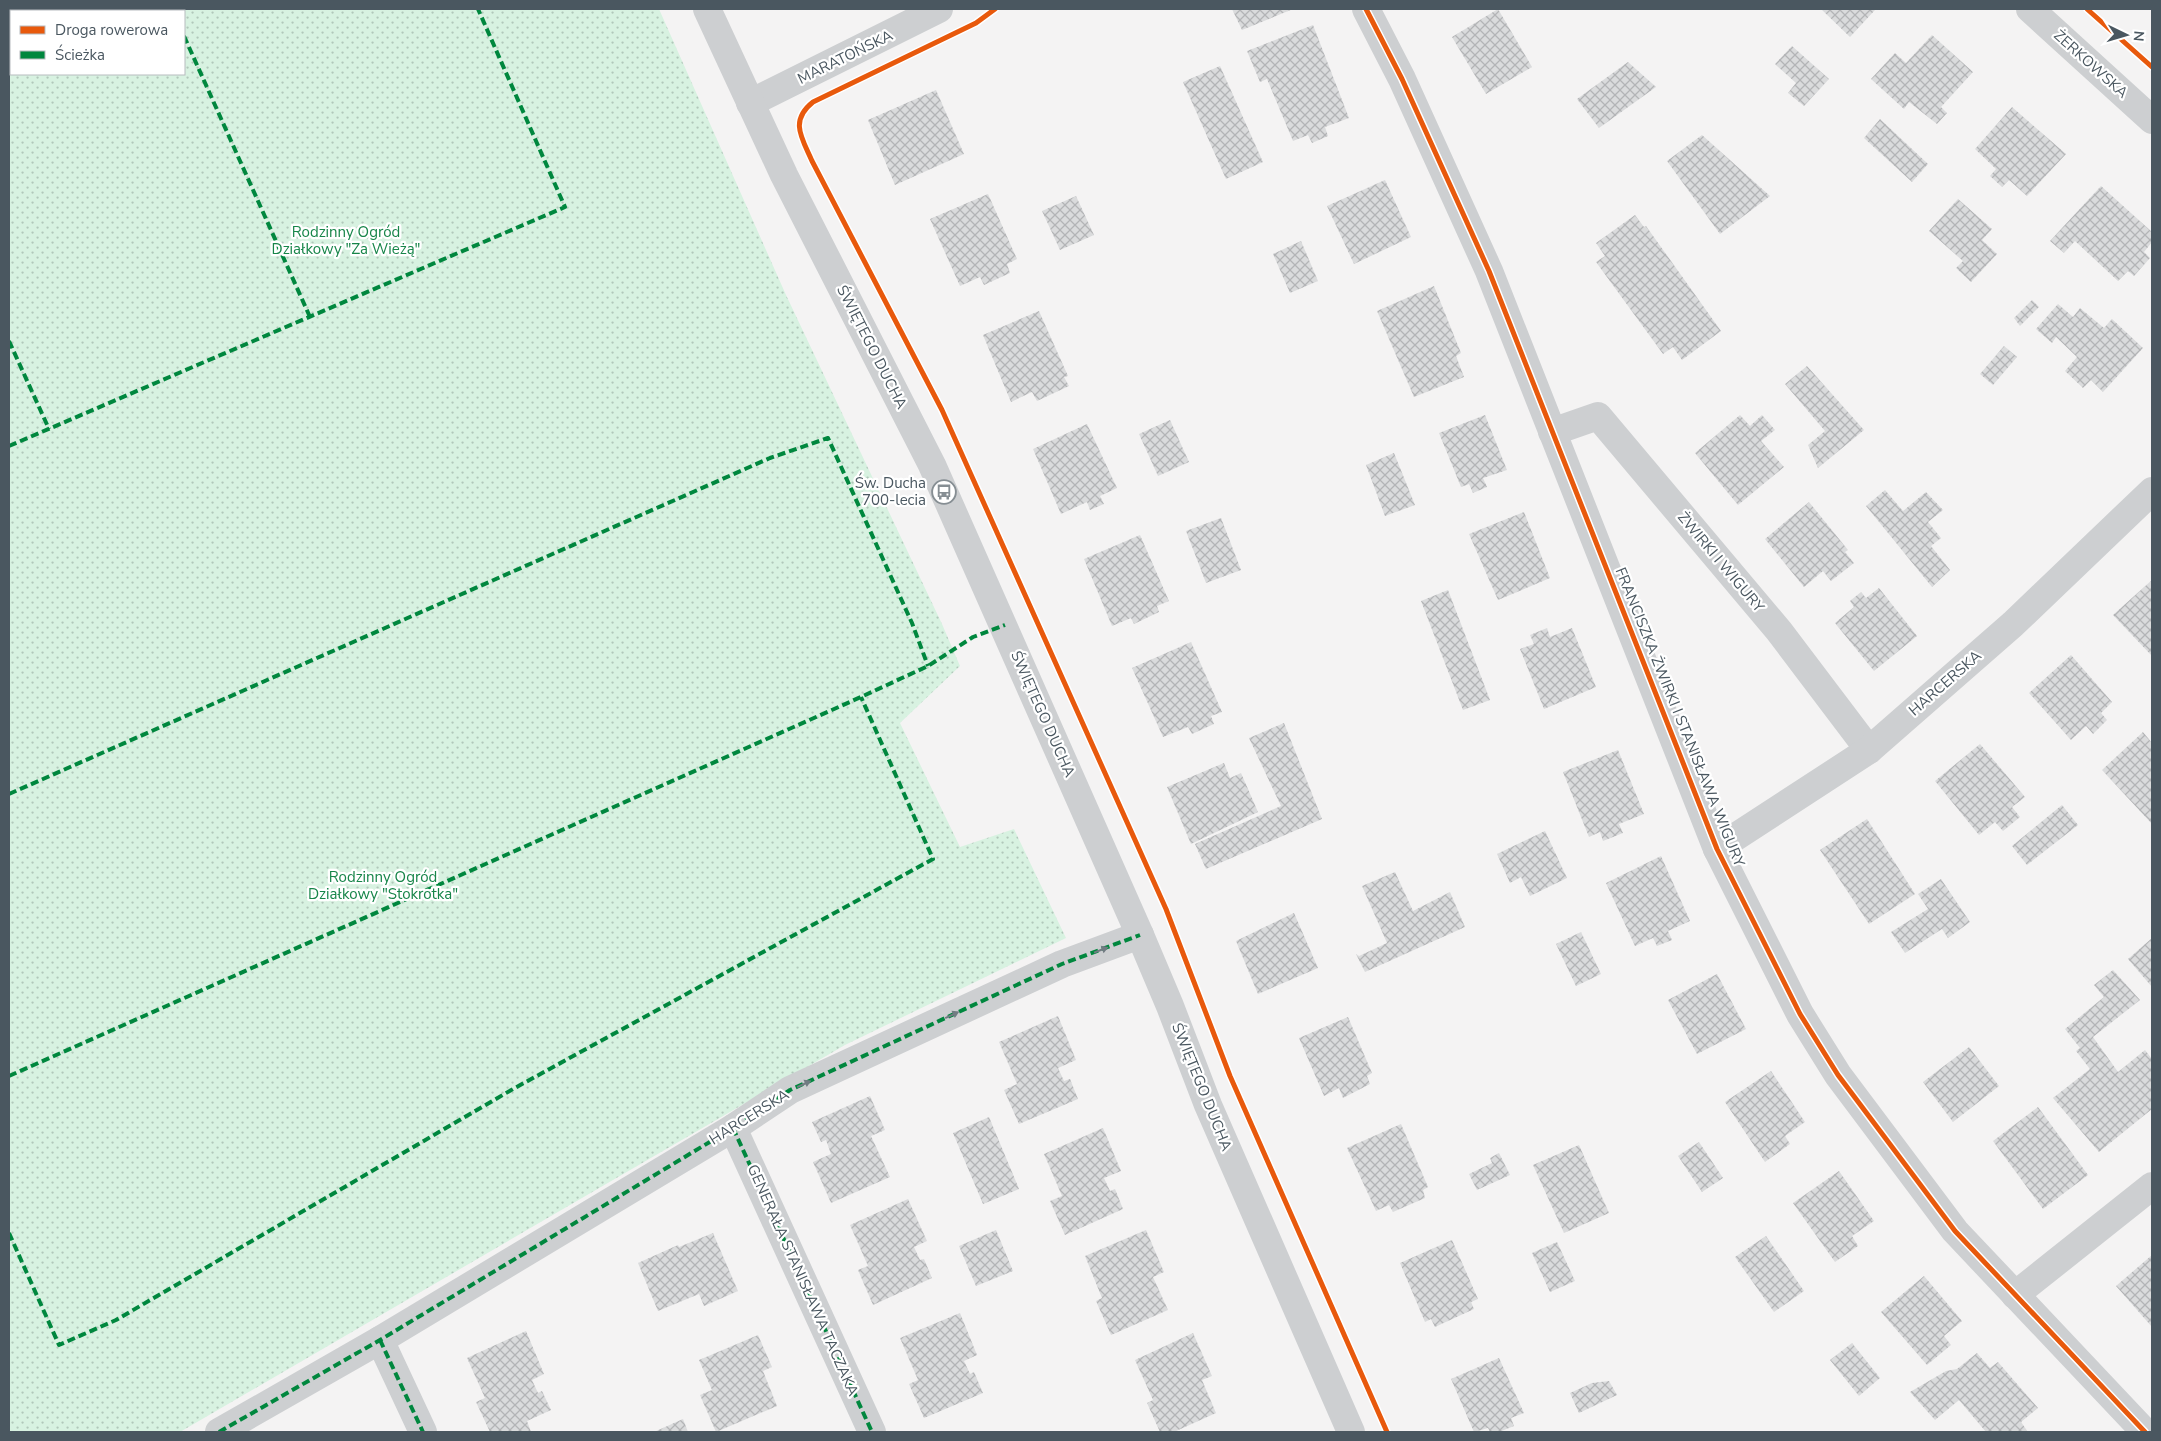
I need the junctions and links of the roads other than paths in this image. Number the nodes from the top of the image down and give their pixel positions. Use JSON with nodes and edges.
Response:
{"nodes":[{"id":1,"x":707,"y":9,"type":"edge"},
{"id":2,"x":939,"y":9,"type":"edge"},
{"id":3,"x":1366,"y":9,"type":"edge"},
{"id":4,"x":2030,"y":9,"type":"edge"},
{"id":5,"x":750,"y":103,"type":"junction"},
{"id":6,"x":2152,"y":120,"type":"edge"},
{"id":7,"x":1552,"y":432,"type":"junction"},
{"id":8,"x":2152,"y":491,"type":"edge"},
{"id":9,"x":1869,"y":750,"type":"junction"},
{"id":10,"x":1717,"y":848,"type":"junction"},
{"id":11,"x":1140,"y":935,"type":"junction"},
{"id":12,"x":734,"y":1128,"type":"junction"},
{"id":13,"x":2152,"y":1186,"type":"edge"},
{"id":14,"x":2015,"y":1295,"type":"junction"},
{"id":15,"x":380,"y":1340,"type":"junction"},
{"id":16,"x":219,"y":1432,"type":"edge"},
{"id":17,"x":423,"y":1432,"type":"edge"},
{"id":18,"x":872,"y":1432,"type":"edge"},
{"id":19,"x":1351,"y":1432,"type":"edge"},
{"id":20,"x":2145,"y":1432,"type":"edge"}],
"edges":[{"from":1,"to":5,"type":"street","name":"ŚWIĘTEGO DUCHA"},
{"from":2,"to":5,"type":"street","name":"MARATOŃSKA"},
{"from":3,"to":7,"type":"street","name":"FRANCISZKA ŻWIRKI I STANISŁAWA WIGURY"},
{"from":4,"to":6,"type":"street","name":"ŻERKOWSKA"},
{"from":5,"to":11,"type":"street","name":"ŚWIĘTEGO DUCHA"},
{"from":7,"to":9,"type":"street","name":"ŻWIRKI I WIGURY"},
{"from":7,"to":10,"type":"street","name":"FRANCISZKA ŻWIRKI I STANISŁAWA WIGURY"},
{"from":8,"to":9,"type":"street","name":"HARCERSKA"},
{"from":9,"to":10,"type":"street","name":"HARCERSKA"},
{"from":10,"to":14,"type":"street","name":"FRANCISZKA ŻWIRKI I STANISŁAWA WIGURY"},
{"from":12,"to":11,"type":"street","name":"HARCERSKA","one_way":true},
{"from":11,"to":19,"type":"street","name":"ŚWIĘTEGO DUCHA"},
{"from":12,"to":15,"type":"street","name":"HARCERSKA"},
{"from":12,"to":18,"type":"street","name":"GENERAŁA STANISŁAWA TACZAKA"},
{"from":13,"to":14,"type":"street"},
{"from":14,"to":20,"type":"street","name":"FRANCISZKA ŻWIRKI I STANISŁAWA WIGURY"},
{"from":15,"to":16,"type":"street","name":"HARCERSKA"},
{"from":15,"to":17,"type":"street"}]}
